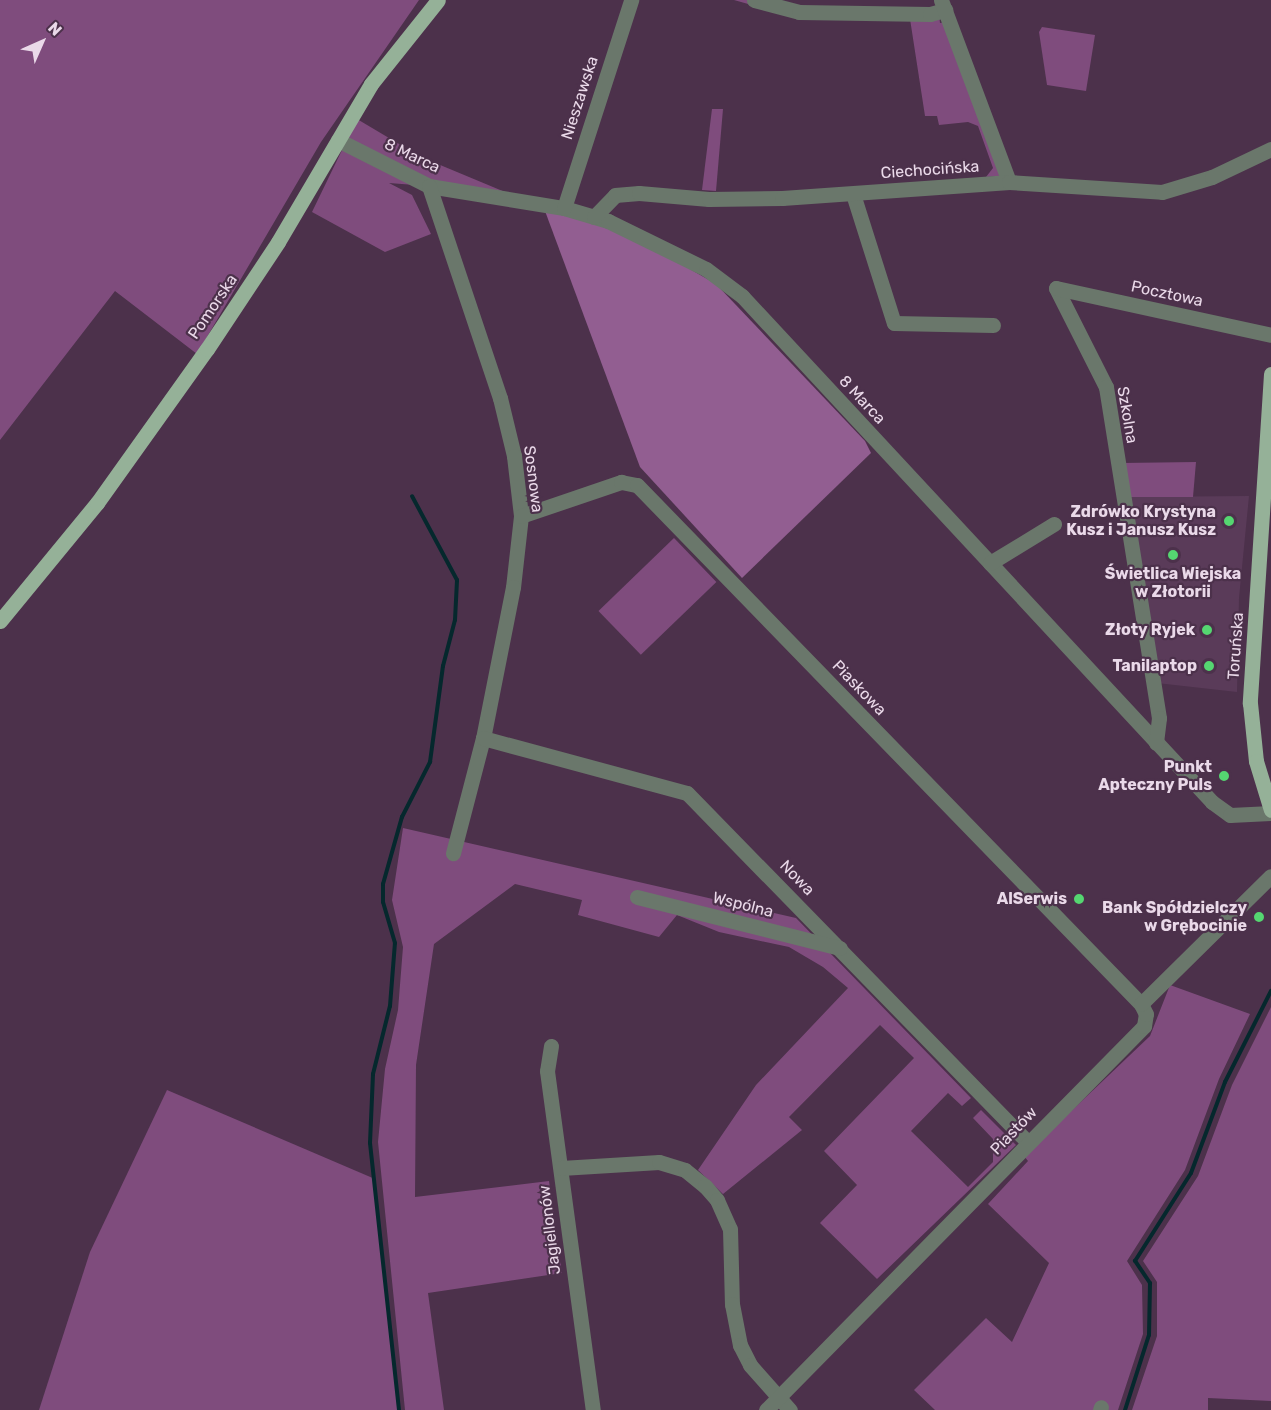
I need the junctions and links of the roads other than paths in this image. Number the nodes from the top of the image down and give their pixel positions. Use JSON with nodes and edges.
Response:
{"nodes":[{"id":1,"x":438,"y":0,"type":"edge"},
{"id":2,"x":631,"y":0,"type":"edge"},
{"id":3,"x":754,"y":0,"type":"edge"},
{"id":4,"x":943,"y":5,"type":"edge"},
{"id":5,"x":338,"y":140,"type":"junction"},
{"id":6,"x":1271,"y":149,"type":"edge"},
{"id":7,"x":1010,"y":182,"type":"junction"},
{"id":8,"x":429,"y":186,"type":"junction"},
{"id":9,"x":853,"y":194,"type":"junction"},
{"id":10,"x":564,"y":208,"type":"junction"},
{"id":11,"x":594,"y":217,"type":"junction"},
{"id":12,"x":1056,"y":288,"type":"joint"},
{"id":13,"x":993,"y":325,"type":"dead end"},
{"id":14,"x":1271,"y":335,"type":"edge"},
{"id":15,"x":1271,"y":374,"type":"edge"},
{"id":16,"x":521,"y":516,"type":"junction"},
{"id":17,"x":1054,"y":524,"type":"dead end"},
{"id":18,"x":990,"y":563,"type":"junction"},
{"id":19,"x":0,"y":621,"type":"edge"},
{"id":20,"x":483,"y":738,"type":"junction"},
{"id":21,"x":1156,"y":743,"type":"junction"},
{"id":22,"x":1271,"y":812,"type":"edge"},
{"id":23,"x":453,"y":853,"type":"dead end"},
{"id":24,"x":1271,"y":876,"type":"edge"},
{"id":25,"x":637,"y":897,"type":"dead end"},
{"id":26,"x":840,"y":948,"type":"junction"},
{"id":27,"x":1142,"y":1004,"type":"junction"},
{"id":28,"x":551,"y":1046,"type":"dead end"},
{"id":29,"x":1027,"y":1142,"type":"junction"},
{"id":30,"x":561,"y":1167,"type":"junction"},
{"id":31,"x":779,"y":1397,"type":"junction"},
{"id":32,"x":593,"y":1410,"type":"edge"},
{"id":33,"x":766,"y":1410,"type":"edge"},
{"id":34,"x":790,"y":1410,"type":"edge"}],
"edges":[{"from":1,"to":5,"type":"main road","name":"Pomorska"},
{"from":2,"to":10,"type":"street","name":"Nieszawska"},
{"from":3,"to":4,"type":"street"},
{"from":4,"to":7,"type":"street"},
{"from":5,"to":8,"type":"street","name":"8 Marca"},
{"from":5,"to":19,"type":"main road","name":"Pomorska"},
{"from":6,"to":7,"type":"street","name":"Ciechocińska"},
{"from":7,"to":9,"type":"street","name":"Ciechocińska"},
{"from":8,"to":10,"type":"street","name":"8 Marca"},
{"from":8,"to":16,"type":"street","name":"Sosnowa"},
{"from":9,"to":11,"type":"street","name":"Ciechocińska"},
{"from":9,"to":13,"type":"street"},
{"from":10,"to":11,"type":"street","name":"8 Marca"},
{"from":11,"to":18,"type":"street","name":"8 Marca"},
{"from":12,"to":14,"type":"street","name":"Pocztowa"},
{"from":12,"to":21,"type":"street","name":"Szkolna"},
{"from":15,"to":22,"type":"main road","name":"Toruńska"},
{"from":16,"to":20,"type":"street","name":"Sosnowa"},
{"from":16,"to":27,"type":"street","name":"Piaskowa"},
{"from":17,"to":18,"type":"street"},
{"from":18,"to":21,"type":"street","name":"8 Marca"},
{"from":20,"to":23,"type":"street","name":"Sosnowa"},
{"from":20,"to":26,"type":"street","name":"Nowa"},
{"from":21,"to":22,"type":"street","name":"8 Marca"},
{"from":24,"to":27,"type":"street"},
{"from":25,"to":26,"type":"street","name":"Wspólna"},
{"from":26,"to":29,"type":"street","name":"Nowa"},
{"from":27,"to":29,"type":"street","name":"Piastów"},
{"from":28,"to":30,"type":"street","name":"Jagiellonów"},
{"from":29,"to":31,"type":"street","name":"Piastów"},
{"from":30,"to":31,"type":"street"},
{"from":30,"to":32,"type":"street","name":"Jagiellonów"},
{"from":31,"to":33,"type":"street","name":"Piastów"},
{"from":31,"to":34,"type":"street"}]}
